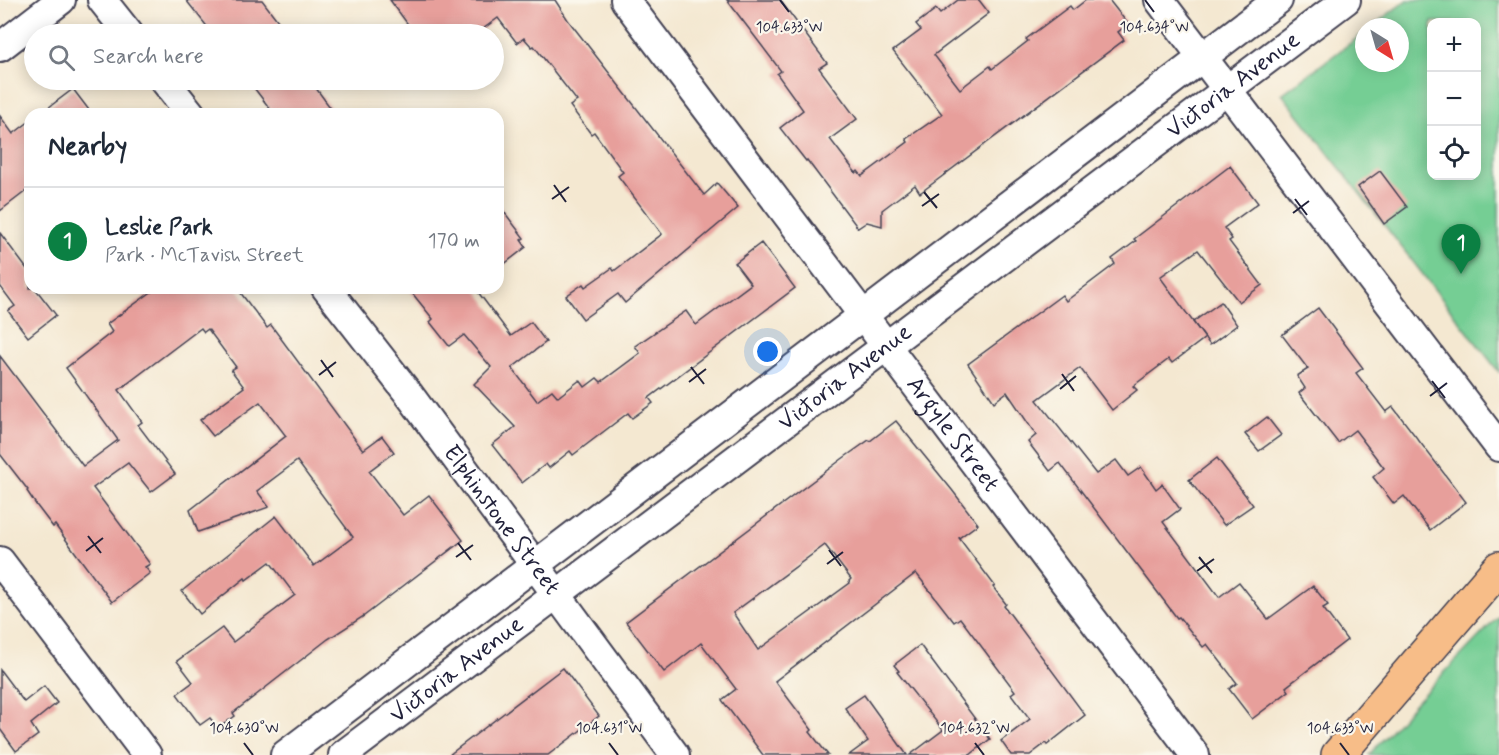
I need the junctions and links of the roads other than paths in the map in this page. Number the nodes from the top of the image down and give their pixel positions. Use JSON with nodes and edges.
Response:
{"nodes":[{"id":1,"x":61,"y":0,"type":"edge"},
{"id":2,"x":102,"y":0,"type":"edge"},
{"id":3,"x":625,"y":0,"type":"edge"},
{"id":4,"x":1159,"y":0,"type":"edge"},
{"id":5,"x":1278,"y":0,"type":"edge"},
{"id":6,"x":1347,"y":0,"type":"edge"},
{"id":7,"x":30,"y":24,"type":"edge"},
{"id":8,"x":121,"y":24,"type":"edge"},
{"id":9,"x":24,"y":29,"type":"edge"},
{"id":10,"x":0,"y":47,"type":"edge"},
{"id":11,"x":1203,"y":56,"type":"junction"},
{"id":12,"x":1228,"y":88,"type":"junction"},
{"id":13,"x":172,"y":90,"type":"edge"},
{"id":14,"x":186,"y":108,"type":"edge"},
{"id":15,"x":331,"y":294,"type":"edge"},
{"id":16,"x":863,"y":315,"type":"junction"},
{"id":17,"x":887,"y":346,"type":"junction"},
{"id":18,"x":1499,"y":447,"type":"edge"},
{"id":19,"x":0,"y":561,"type":"edge"},
{"id":20,"x":534,"y":565,"type":"junction"},
{"id":21,"x":1499,"y":568,"type":"edge"},
{"id":22,"x":557,"y":596,"type":"junction"},
{"id":23,"x":147,"y":755,"type":"edge"},
{"id":24,"x":285,"y":755,"type":"edge"},
{"id":25,"x":343,"y":755,"type":"edge"},
{"id":26,"x":675,"y":755,"type":"edge"},
{"id":27,"x":1195,"y":755,"type":"edge"},
{"id":28,"x":1338,"y":755,"type":"edge"}],
"edges":[{"from":1,"to":7,"type":"street"},
{"from":2,"to":8,"type":"street"},
{"from":3,"to":16,"type":"street","name":"Argyle Street"},
{"from":4,"to":11,"type":"street"},
{"from":5,"to":11,"type":"street","name":"Victoria Avenue"},
{"from":6,"to":12,"type":"street","name":"Victoria Avenue"},
{"from":9,"to":10,"type":"street"},
{"from":11,"to":12,"type":"street"},
{"from":11,"to":16,"type":"street","name":"Victoria Avenue"},
{"from":12,"to":17,"type":"street","name":"Victoria Avenue"},
{"from":12,"to":18,"type":"street"},
{"from":13,"to":14,"type":"street"},
{"from":15,"to":20,"type":"street","name":"Elphinstone Street"},
{"from":16,"to":17,"type":"street","name":"Argyle Street"},
{"from":16,"to":20,"type":"street","name":"Victoria Avenue"},
{"from":17,"to":22,"type":"street","name":"Victoria Avenue"},
{"from":17,"to":27,"type":"street","name":"Argyle Street"},
{"from":19,"to":23,"type":"street"},
{"from":20,"to":22,"type":"street","name":"Elphinstone Street"},
{"from":20,"to":24,"type":"street","name":"Victoria Avenue"},
{"from":21,"to":28,"type":"main road"},
{"from":22,"to":25,"type":"street","name":"Victoria Avenue"},
{"from":22,"to":26,"type":"street","name":"Elphinstone Street"}]}
